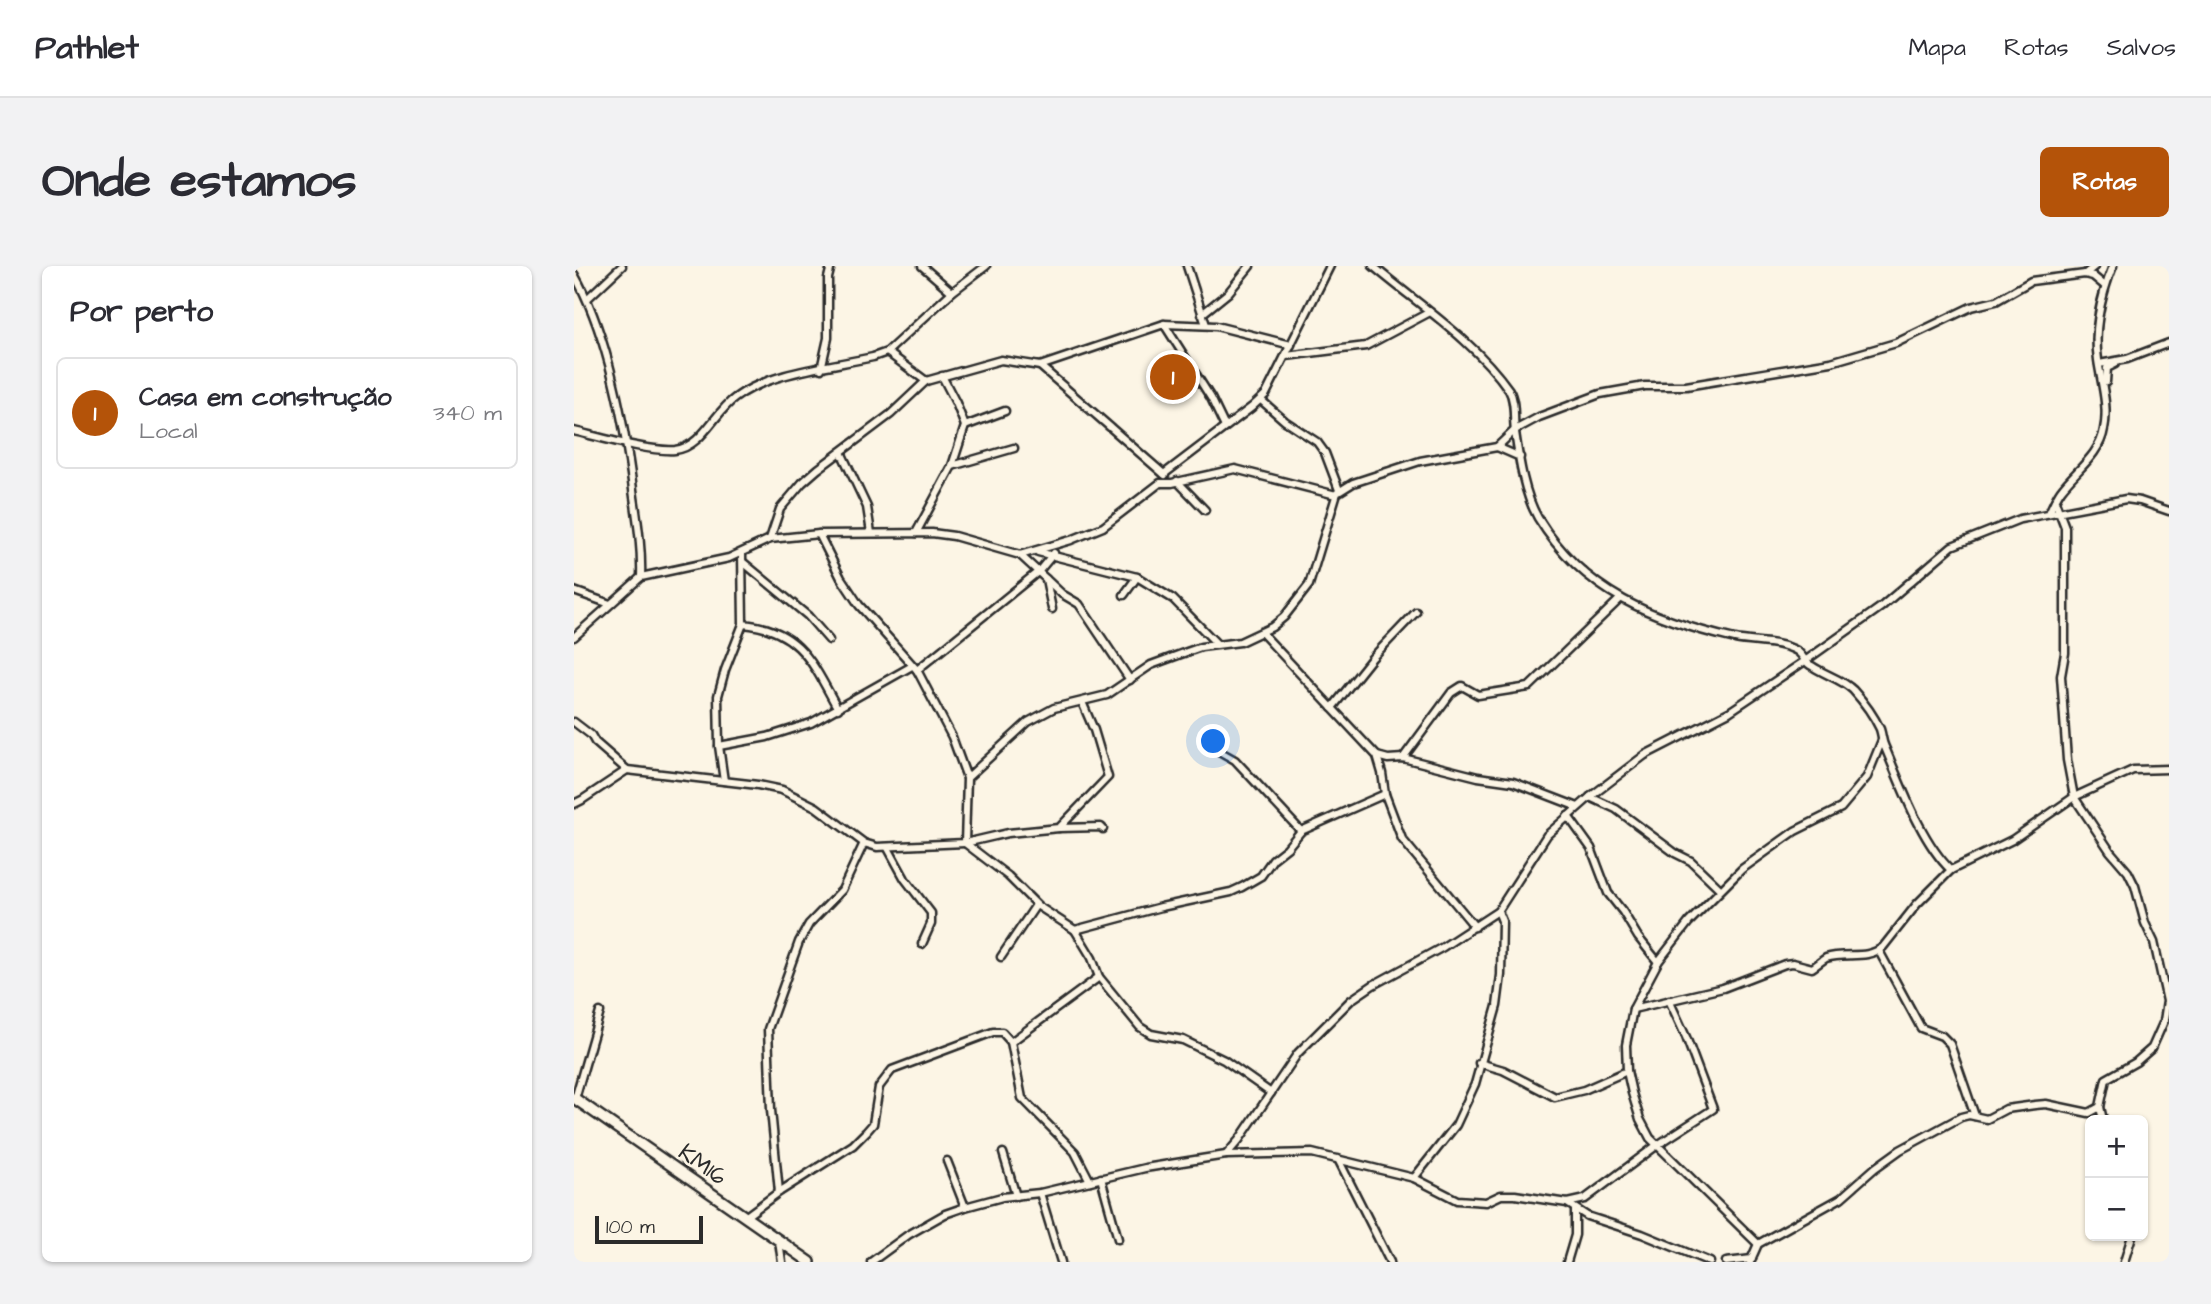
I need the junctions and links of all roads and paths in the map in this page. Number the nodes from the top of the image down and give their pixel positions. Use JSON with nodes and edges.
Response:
{"nodes":[{"id":1,"x":622,"y":266,"type":"edge"},
{"id":2,"x":831,"y":266,"type":"edge"},
{"id":3,"x":922,"y":266,"type":"edge"},
{"id":4,"x":986,"y":266,"type":"edge"},
{"id":5,"x":1187,"y":266,"type":"edge"},
{"id":6,"x":1250,"y":266,"type":"edge"},
{"id":7,"x":1330,"y":266,"type":"edge"},
{"id":8,"x":1373,"y":266,"type":"edge"},
{"id":9,"x":2113,"y":266,"type":"edge"},
{"id":10,"x":2088,"y":269,"type":"edge"},
{"id":11,"x":574,"y":274,"type":"edge"},
{"id":12,"x":2105,"y":286,"type":"junction"},
{"id":13,"x":574,"y":289,"type":"edge"},
{"id":14,"x":583,"y":289,"type":"junction"},
{"id":15,"x":952,"y":292,"type":"junction"},
{"id":16,"x":588,"y":298,"type":"junction"},
{"id":17,"x":1430,"y":312,"type":"junction"},
{"id":18,"x":1202,"y":314,"type":"junction"},
{"id":19,"x":1164,"y":324,"type":"junction"},
{"id":20,"x":1206,"y":325,"type":"junction"},
{"id":21,"x":2169,"y":343,"type":"edge"},
{"id":22,"x":1291,"y":345,"type":"junction"},
{"id":23,"x":887,"y":352,"type":"junction"},
{"id":24,"x":1286,"y":356,"type":"junction"},
{"id":25,"x":2127,"y":359,"type":"junction"},
{"id":26,"x":2099,"y":364,"type":"junction"},
{"id":27,"x":1040,"y":366,"type":"junction"},
{"id":28,"x":821,"y":369,"type":"junction"},
{"id":29,"x":942,"y":376,"type":"junction"},
{"id":30,"x":926,"y":381,"type":"junction"},
{"id":31,"x":2105,"y":390,"type":"junction"},
{"id":32,"x":1261,"y":400,"type":"junction"},
{"id":33,"x":1005,"y":411,"type":"dead end"},
{"id":34,"x":965,"y":426,"type":"junction"},
{"id":35,"x":1225,"y":427,"type":"junction"},
{"id":36,"x":1515,"y":430,"type":"junction"},
{"id":37,"x":574,"y":431,"type":"edge"},
{"id":38,"x":628,"y":444,"type":"junction"},
{"id":39,"x":1497,"y":447,"type":"junction"},
{"id":40,"x":1014,"y":448,"type":"dead end"},
{"id":41,"x":841,"y":452,"type":"junction"},
{"id":42,"x":1520,"y":457,"type":"junction"},
{"id":43,"x":951,"y":466,"type":"junction"},
{"id":44,"x":1164,"y":474,"type":"junction"},
{"id":45,"x":1174,"y":482,"type":"junction"},
{"id":46,"x":1338,"y":493,"type":"junction"},
{"id":47,"x":2055,"y":501,"type":"junction"},
{"id":48,"x":1205,"y":510,"type":"dead end"},
{"id":49,"x":2060,"y":511,"type":"junction"},
{"id":50,"x":2169,"y":511,"type":"edge"},
{"id":51,"x":2049,"y":513,"type":"junction"},
{"id":52,"x":872,"y":533,"type":"junction"},
{"id":53,"x":916,"y":533,"type":"junction"},
{"id":54,"x":819,"y":534,"type":"junction"},
{"id":55,"x":770,"y":539,"type":"junction"},
{"id":56,"x":1061,"y":542,"type":"junction"},
{"id":57,"x":1037,"y":551,"type":"junction"},
{"id":58,"x":743,"y":553,"type":"junction"},
{"id":59,"x":1020,"y":555,"type":"junction"},
{"id":60,"x":1053,"y":555,"type":"junction"},
{"id":61,"x":744,"y":563,"type":"junction"},
{"id":62,"x":1038,"y":571,"type":"junction"},
{"id":63,"x":641,"y":577,"type":"junction"},
{"id":64,"x":1137,"y":577,"type":"junction"},
{"id":65,"x":1046,"y":579,"type":"junction"},
{"id":66,"x":574,"y":591,"type":"edge"},
{"id":67,"x":1124,"y":595,"type":"dead end"},
{"id":68,"x":1620,"y":599,"type":"junction"},
{"id":69,"x":610,"y":604,"type":"junction"},
{"id":70,"x":1052,"y":609,"type":"dead end"},
{"id":71,"x":1416,"y":612,"type":"dead end"},
{"id":72,"x":743,"y":624,"type":"junction"},
{"id":73,"x":1262,"y":633,"type":"junction"},
{"id":74,"x":574,"y":637,"type":"edge"},
{"id":75,"x":830,"y":640,"type":"dead end"},
{"id":76,"x":1217,"y":644,"type":"junction"},
{"id":77,"x":1805,"y":661,"type":"junction"},
{"id":78,"x":915,"y":668,"type":"junction"},
{"id":79,"x":1129,"y":680,"type":"junction"},
{"id":80,"x":1082,"y":702,"type":"junction"},
{"id":81,"x":1332,"y":708,"type":"junction"},
{"id":82,"x":838,"y":709,"type":"junction"},
{"id":83,"x":574,"y":722,"type":"edge"},
{"id":84,"x":1882,"y":740,"type":"junction"},
{"id":85,"x":719,"y":746,"type":"junction"},
{"id":86,"x":1219,"y":751,"type":"dead end"},
{"id":87,"x":1377,"y":756,"type":"junction"},
{"id":88,"x":1403,"y":758,"type":"junction"},
{"id":89,"x":2169,"y":769,"type":"edge"},
{"id":90,"x":627,"y":770,"type":"junction"},
{"id":91,"x":967,"y":778,"type":"junction"},
{"id":92,"x":724,"y":781,"type":"junction"},
{"id":93,"x":1385,"y":794,"type":"junction"},
{"id":94,"x":1590,"y":797,"type":"junction"},
{"id":95,"x":2074,"y":797,"type":"junction"},
{"id":96,"x":574,"y":804,"type":"edge"},
{"id":97,"x":1577,"y":807,"type":"junction"},
{"id":98,"x":1568,"y":816,"type":"junction"},
{"id":99,"x":1059,"y":828,"type":"junction"},
{"id":100,"x":1102,"y":829,"type":"dead end"},
{"id":101,"x":1301,"y":831,"type":"junction"},
{"id":102,"x":863,"y":843,"type":"junction"},
{"id":103,"x":965,"y":843,"type":"junction"},
{"id":104,"x":888,"y":848,"type":"junction"},
{"id":105,"x":1951,"y":870,"type":"junction"},
{"id":106,"x":1720,"y":889,"type":"junction"},
{"id":107,"x":1036,"y":905,"type":"junction"},
{"id":108,"x":1498,"y":911,"type":"junction"},
{"id":109,"x":1475,"y":927,"type":"junction"},
{"id":110,"x":1075,"y":930,"type":"junction"},
{"id":111,"x":922,"y":943,"type":"dead end"},
{"id":112,"x":1880,"y":950,"type":"junction"},
{"id":113,"x":1001,"y":957,"type":"dead end"},
{"id":114,"x":1658,"y":962,"type":"junction"},
{"id":115,"x":1099,"y":977,"type":"junction"},
{"id":116,"x":1669,"y":1000,"type":"junction"},
{"id":117,"x":1633,"y":1009,"type":"junction"},
{"id":118,"x":2168,"y":1010,"type":"edge"},
{"id":119,"x":600,"y":1012,"type":"dead end"},
{"id":120,"x":1011,"y":1042,"type":"junction"},
{"id":121,"x":1479,"y":1063,"type":"junction"},
{"id":122,"x":1627,"y":1071,"type":"junction"},
{"id":123,"x":1271,"y":1093,"type":"junction"},
{"id":124,"x":574,"y":1098,"type":"edge"},
{"id":125,"x":2099,"y":1107,"type":"junction"},
{"id":126,"x":2101,"y":1115,"type":"edge"},
{"id":127,"x":1975,"y":1116,"type":"junction"},
{"id":128,"x":1239,"y":1140,"type":"junction"},
{"id":129,"x":1656,"y":1146,"type":"junction"},
{"id":130,"x":1003,"y":1153,"type":"dead end"},
{"id":131,"x":1226,"y":1155,"type":"junction"},
{"id":132,"x":1245,"y":1156,"type":"junction"},
{"id":133,"x":1338,"y":1158,"type":"junction"},
{"id":134,"x":947,"y":1161,"type":"dead end"},
{"id":135,"x":1101,"y":1178,"type":"junction"},
{"id":136,"x":1414,"y":1178,"type":"junction"},
{"id":137,"x":1090,"y":1181,"type":"junction"},
{"id":138,"x":779,"y":1192,"type":"junction"},
{"id":139,"x":1040,"y":1193,"type":"junction"},
{"id":140,"x":1016,"y":1196,"type":"junction"},
{"id":141,"x":1567,"y":1203,"type":"junction"},
{"id":142,"x":965,"y":1207,"type":"junction"},
{"id":143,"x":1575,"y":1208,"type":"junction"},
{"id":144,"x":745,"y":1217,"type":"junction"},
{"id":145,"x":1118,"y":1239,"type":"dead end"},
{"id":146,"x":779,"y":1241,"type":"junction"},
{"id":147,"x":2130,"y":1241,"type":"edge"},
{"id":148,"x":1758,"y":1244,"type":"junction"},
{"id":149,"x":1752,"y":1261,"type":"edge"},
{"id":150,"x":782,"y":1262,"type":"edge"},
{"id":151,"x":810,"y":1262,"type":"edge"},
{"id":152,"x":871,"y":1262,"type":"edge"},
{"id":153,"x":1061,"y":1262,"type":"edge"},
{"id":154,"x":1390,"y":1262,"type":"edge"},
{"id":155,"x":1567,"y":1262,"type":"edge"},
{"id":156,"x":1710,"y":1262,"type":"edge"},
{"id":157,"x":1727,"y":1262,"type":"edge"},
{"id":158,"x":2124,"y":1262,"type":"edge"}],
"edges":[{"from":1,"to":16,"type":"street"},
{"from":2,"to":28,"type":"street"},
{"from":3,"to":15,"type":"street"},
{"from":4,"to":15,"type":"street"},
{"from":5,"to":18,"type":"street"},
{"from":6,"to":18,"type":"street"},
{"from":7,"to":22,"type":"street"},
{"from":8,"to":17,"type":"street"},
{"from":9,"to":12,"type":"street"},
{"from":10,"to":12,"type":"street"},
{"from":10,"to":36,"type":"street"},
{"from":11,"to":14,"type":"street"},
{"from":12,"to":26,"type":"street"},
{"from":13,"to":14,"type":"street"},
{"from":14,"to":16,"type":"street"},
{"from":15,"to":23,"type":"street"},
{"from":16,"to":38,"type":"street"},
{"from":17,"to":24,"type":"street"},
{"from":17,"to":36,"type":"street"},
{"from":18,"to":20,"type":"street"},
{"from":19,"to":20,"type":"street"},
{"from":19,"to":27,"type":"street"},
{"from":19,"to":35,"type":"street"},
{"from":20,"to":22,"type":"street"},
{"from":21,"to":25,"type":"street"},
{"from":22,"to":24,"type":"street"},
{"from":23,"to":28,"type":"street"},
{"from":23,"to":30,"type":"street"},
{"from":24,"to":32,"type":"street"},
{"from":25,"to":26,"type":"street"},
{"from":25,"to":31,"type":"street"},
{"from":26,"to":31,"type":"street"},
{"from":27,"to":29,"type":"street"},
{"from":27,"to":44,"type":"street"},
{"from":28,"to":38,"type":"street"},
{"from":29,"to":30,"type":"street"},
{"from":29,"to":34,"type":"street"},
{"from":30,"to":41,"type":"street"},
{"from":31,"to":47,"type":"street"},
{"from":32,"to":35,"type":"street"},
{"from":32,"to":46,"type":"street"},
{"from":33,"to":34,"type":"street"},
{"from":34,"to":43,"type":"street"},
{"from":35,"to":44,"type":"street"},
{"from":36,"to":39,"type":"street"},
{"from":36,"to":42,"type":"street"},
{"from":37,"to":38,"type":"street"},
{"from":38,"to":63,"type":"street"},
{"from":39,"to":42,"type":"street"},
{"from":39,"to":46,"type":"street"},
{"from":40,"to":43,"type":"street"},
{"from":41,"to":52,"type":"street"},
{"from":41,"to":55,"type":"street"},
{"from":42,"to":68,"type":"street"},
{"from":43,"to":53,"type":"street"},
{"from":44,"to":45,"type":"street"},
{"from":45,"to":46,"type":"street"},
{"from":45,"to":48,"type":"street"},
{"from":45,"to":56,"type":"street"},
{"from":46,"to":73,"type":"street"},
{"from":47,"to":49,"type":"street"},
{"from":47,"to":51,"type":"street"},
{"from":49,"to":50,"type":"street"},
{"from":49,"to":51,"type":"street"},
{"from":49,"to":95,"type":"street"},
{"from":51,"to":77,"type":"street"},
{"from":52,"to":53,"type":"street"},
{"from":52,"to":54,"type":"street"},
{"from":53,"to":59,"type":"street"},
{"from":54,"to":55,"type":"street"},
{"from":54,"to":78,"type":"street"},
{"from":55,"to":58,"type":"street"},
{"from":56,"to":57,"type":"street"},
{"from":56,"to":60,"type":"street"},
{"from":57,"to":59,"type":"street"},
{"from":57,"to":60,"type":"street"},
{"from":58,"to":61,"type":"street"},
{"from":58,"to":63,"type":"street"},
{"from":59,"to":62,"type":"street"},
{"from":60,"to":62,"type":"street"},
{"from":60,"to":64,"type":"street"},
{"from":61,"to":72,"type":"street"},
{"from":61,"to":75,"type":"street"},
{"from":62,"to":65,"type":"street"},
{"from":62,"to":78,"type":"street"},
{"from":63,"to":69,"type":"street"},
{"from":64,"to":67,"type":"street"},
{"from":64,"to":76,"type":"street"},
{"from":65,"to":70,"type":"street"},
{"from":65,"to":79,"type":"street"},
{"from":66,"to":69,"type":"street"},
{"from":68,"to":77,"type":"street"},
{"from":68,"to":88,"type":"street"},
{"from":69,"to":74,"type":"street"},
{"from":71,"to":81,"type":"street"},
{"from":72,"to":82,"type":"street"},
{"from":72,"to":85,"type":"street"},
{"from":73,"to":76,"type":"street"},
{"from":73,"to":81,"type":"street"},
{"from":76,"to":79,"type":"street"},
{"from":77,"to":84,"type":"street"},
{"from":77,"to":94,"type":"street"},
{"from":78,"to":82,"type":"street"},
{"from":78,"to":91,"type":"street"},
{"from":79,"to":80,"type":"street"},
{"from":80,"to":91,"type":"street"},
{"from":80,"to":99,"type":"street"},
{"from":81,"to":87,"type":"street"},
{"from":82,"to":85,"type":"street"},
{"from":83,"to":90,"type":"street"},
{"from":84,"to":105,"type":"street"},
{"from":84,"to":106,"type":"street"},
{"from":85,"to":92,"type":"street"},
{"from":86,"to":101,"type":"street"},
{"from":87,"to":88,"type":"street"},
{"from":87,"to":93,"type":"street"},
{"from":88,"to":97,"type":"street"},
{"from":89,"to":95,"type":"street"},
{"from":90,"to":92,"type":"street"},
{"from":90,"to":96,"type":"street"},
{"from":91,"to":103,"type":"street"},
{"from":92,"to":102,"type":"street"},
{"from":93,"to":101,"type":"street"},
{"from":93,"to":109,"type":"street"},
{"from":94,"to":97,"type":"street"},
{"from":94,"to":106,"type":"street"},
{"from":95,"to":105,"type":"street"},
{"from":95,"to":118,"type":"street"},
{"from":97,"to":98,"type":"street"},
{"from":98,"to":108,"type":"street"},
{"from":98,"to":114,"type":"street"},
{"from":99,"to":100,"type":"street"},
{"from":99,"to":103,"type":"street"},
{"from":101,"to":110,"type":"street"},
{"from":102,"to":104,"type":"street"},
{"from":102,"to":138,"type":"street"},
{"from":103,"to":104,"type":"street"},
{"from":103,"to":107,"type":"street"},
{"from":104,"to":111,"type":"street"},
{"from":105,"to":112,"type":"street"},
{"from":106,"to":114,"type":"street"},
{"from":107,"to":110,"type":"street"},
{"from":107,"to":113,"type":"street"},
{"from":108,"to":109,"type":"street"},
{"from":108,"to":121,"type":"street"},
{"from":109,"to":123,"type":"street"},
{"from":110,"to":115,"type":"street"},
{"from":112,"to":116,"type":"street"},
{"from":112,"to":127,"type":"street"},
{"from":114,"to":117,"type":"street"},
{"from":115,"to":120,"type":"street"},
{"from":115,"to":123,"type":"street"},
{"from":116,"to":117,"type":"street"},
{"from":116,"to":129,"type":"street"},
{"from":117,"to":122,"type":"street"},
{"from":118,"to":125,"type":"street"},
{"from":119,"to":124,"type":"street"},
{"from":120,"to":137,"type":"street"},
{"from":120,"to":138,"type":"street"},
{"from":121,"to":122,"type":"street"},
{"from":121,"to":136,"type":"street"},
{"from":122,"to":129,"type":"street"},
{"from":123,"to":128,"type":"street"},
{"from":124,"to":144,"type":"street","name":"KM16"},
{"from":125,"to":126,"type":"street"},
{"from":125,"to":127,"type":"street"},
{"from":127,"to":148,"type":"street"},
{"from":128,"to":131,"type":"street"},
{"from":128,"to":132,"type":"street"},
{"from":129,"to":141,"type":"street"},
{"from":129,"to":148,"type":"street"},
{"from":130,"to":140,"type":"street"},
{"from":131,"to":132,"type":"street"},
{"from":131,"to":135,"type":"street"},
{"from":132,"to":133,"type":"street"},
{"from":133,"to":136,"type":"street"},
{"from":133,"to":154,"type":"street"},
{"from":134,"to":142,"type":"street"},
{"from":135,"to":137,"type":"street"},
{"from":135,"to":145,"type":"street"},
{"from":136,"to":141,"type":"street"},
{"from":137,"to":139,"type":"street"},
{"from":138,"to":144,"type":"street"},
{"from":139,"to":140,"type":"street"},
{"from":139,"to":153,"type":"street"},
{"from":140,"to":142,"type":"street"},
{"from":141,"to":143,"type":"street"},
{"from":142,"to":152,"type":"street"},
{"from":143,"to":155,"type":"street"},
{"from":143,"to":156,"type":"street"},
{"from":144,"to":146,"type":"street","name":"KM16"},
{"from":146,"to":150,"type":"street"},
{"from":146,"to":151,"type":"street","name":"KM16"},
{"from":147,"to":158,"type":"street"},
{"from":148,"to":149,"type":"street"},
{"from":149,"to":157,"type":"street"}]}
